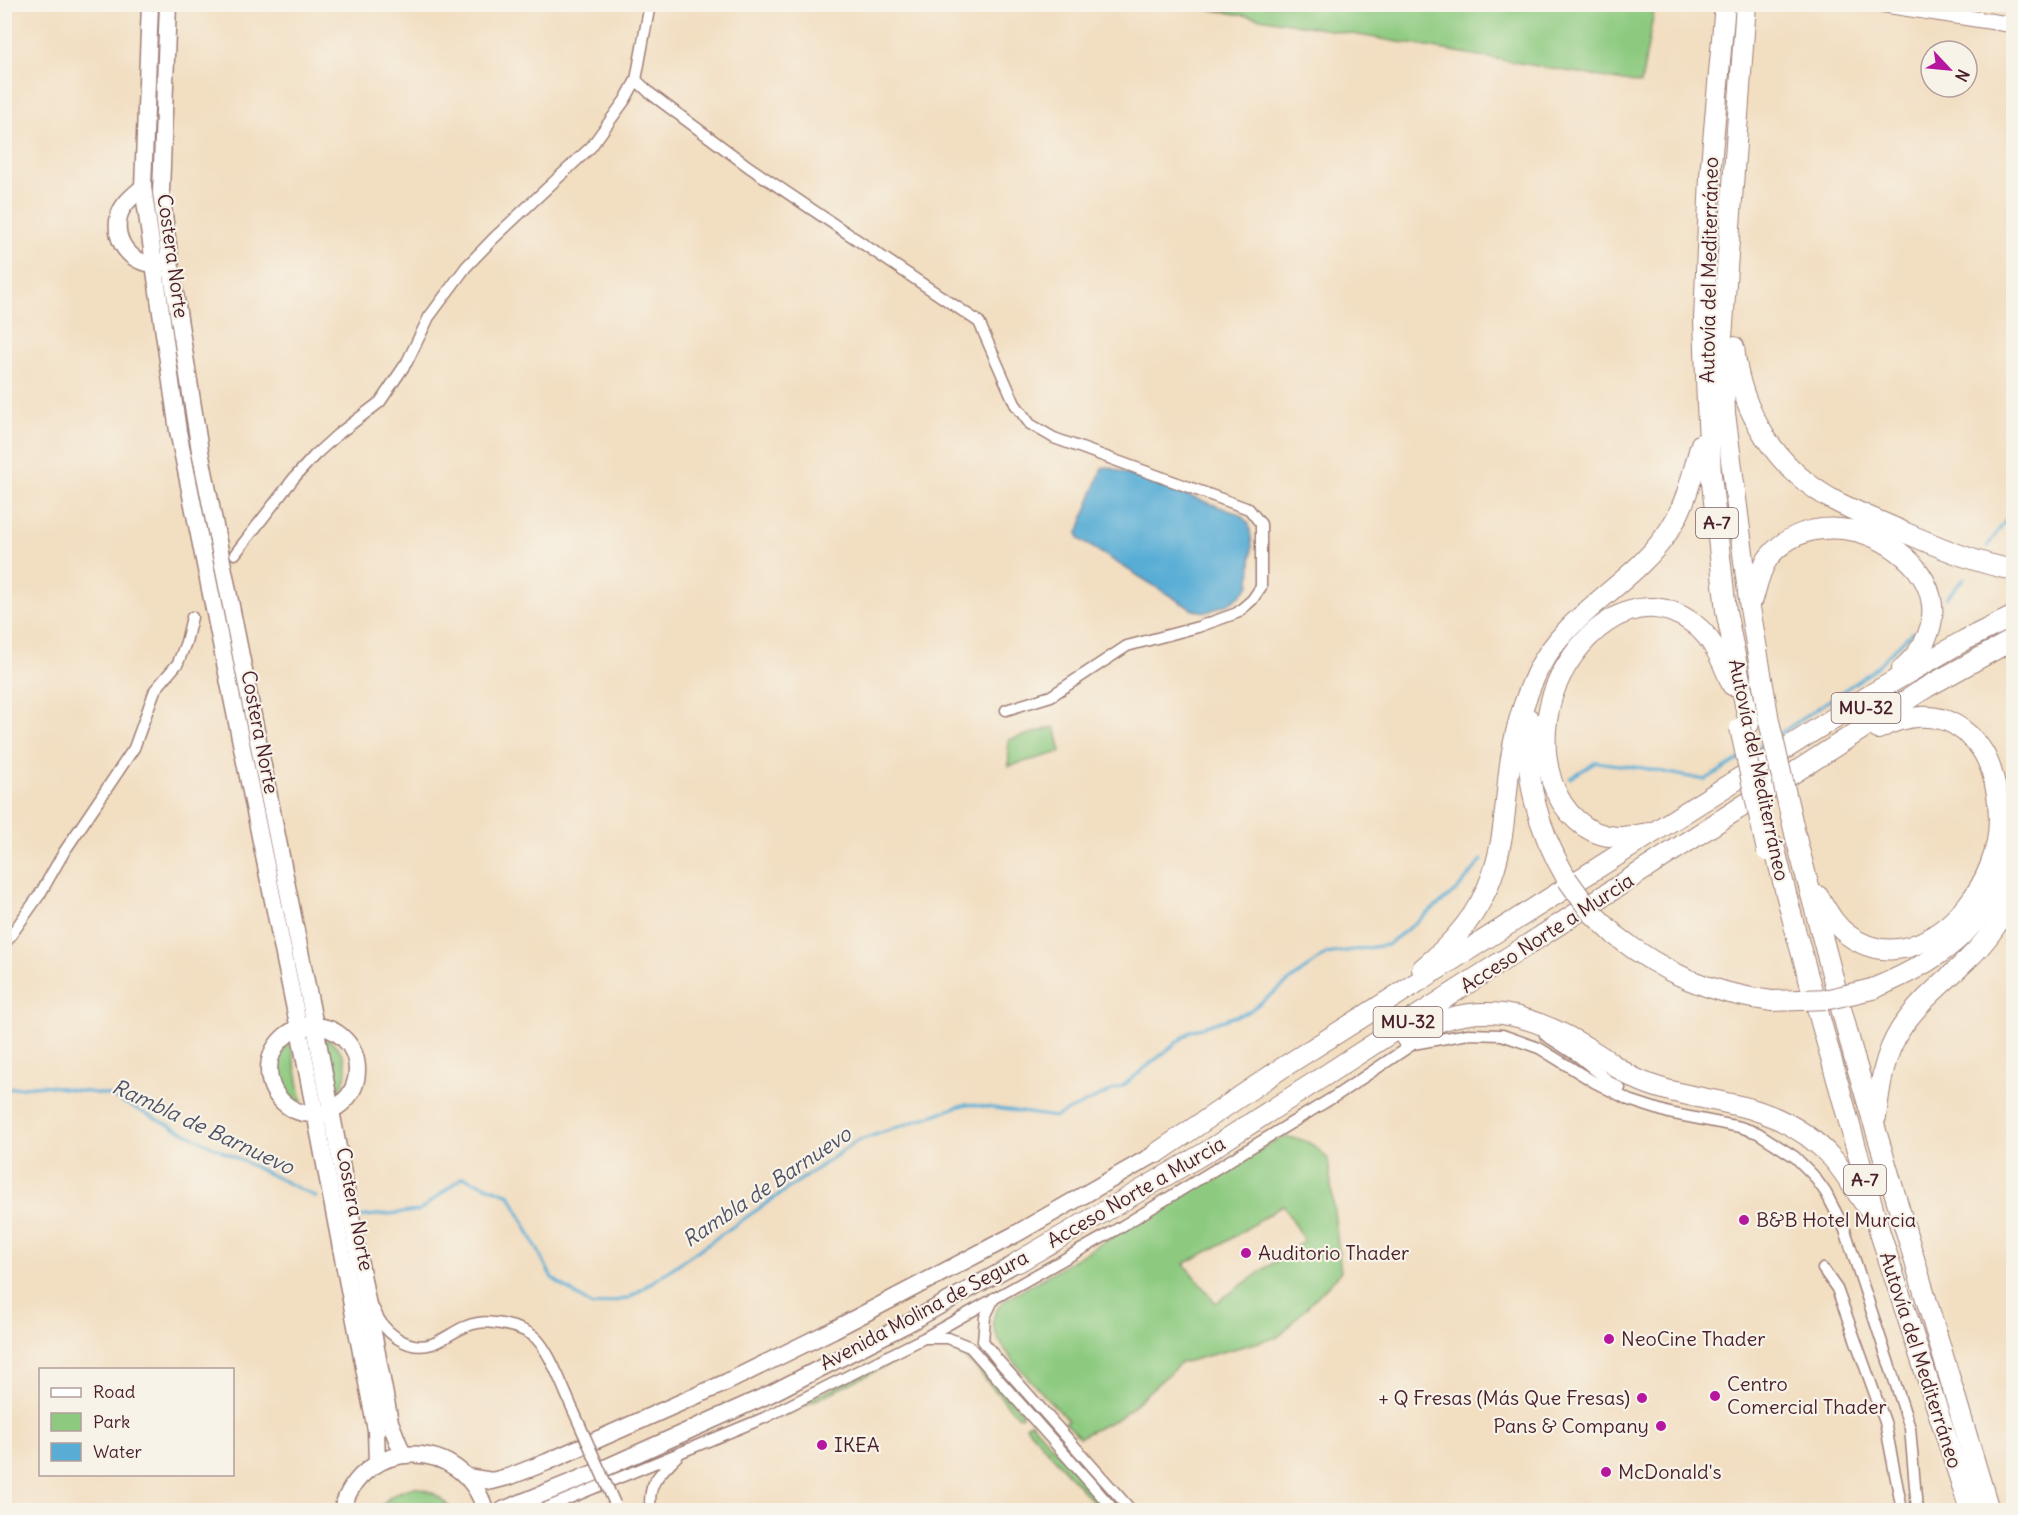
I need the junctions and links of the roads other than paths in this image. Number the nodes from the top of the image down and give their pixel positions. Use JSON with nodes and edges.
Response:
{"nodes":[{"id":1,"x":150,"y":4,"type":"edge"},
{"id":2,"x":168,"y":4,"type":"edge"},
{"id":3,"x":650,"y":4,"type":"edge"},
{"id":4,"x":1717,"y":4,"type":"edge"},
{"id":5,"x":1725,"y":4,"type":"edge"},
{"id":6,"x":1746,"y":4,"type":"edge"},
{"id":7,"x":1880,"y":4,"type":"edge"},
{"id":8,"x":2013,"y":25,"type":"edge"},
{"id":9,"x":636,"y":80,"type":"junction"},
{"id":10,"x":1715,"y":113,"type":"junction"},
{"id":11,"x":142,"y":188,"type":"junction"},
{"id":12,"x":1730,"y":212,"type":"junction"},
{"id":13,"x":170,"y":260,"type":"junction"},
{"id":14,"x":152,"y":264,"type":"junction"},
{"id":15,"x":1704,"y":320,"type":"junction"},
{"id":16,"x":1701,"y":444,"type":"junction"},
{"id":17,"x":235,"y":554,"type":"dead end"},
{"id":18,"x":2013,"y":570,"type":"edge"},
{"id":19,"x":1750,"y":608,"type":"junction"},
{"id":20,"x":2013,"y":616,"type":"edge"},
{"id":21,"x":192,"y":617,"type":"dead end"},
{"id":22,"x":2013,"y":624,"type":"edge"},
{"id":23,"x":1567,"y":629,"type":"junction"},
{"id":24,"x":2013,"y":639,"type":"edge"},
{"id":25,"x":1875,"y":692,"type":"junction"},
{"id":26,"x":1735,"y":694,"type":"junction"},
{"id":27,"x":1006,"y":710,"type":"dead end"},
{"id":28,"x":1744,"y":726,"type":"junction"},
{"id":29,"x":1794,"y":774,"type":"junction"},
{"id":30,"x":1655,"y":832,"type":"junction"},
{"id":31,"x":2013,"y":837,"type":"edge"},
{"id":32,"x":1770,"y":848,"type":"junction"},
{"id":33,"x":1806,"y":876,"type":"junction"},
{"id":34,"x":2013,"y":892,"type":"edge"},
{"id":35,"x":4,"y":945,"type":"edge"},
{"id":36,"x":1501,"y":1013,"type":"junction"},
{"id":37,"x":307,"y":1027,"type":"junction"},
{"id":38,"x":1282,"y":1068,"type":"junction"},
{"id":39,"x":323,"y":1113,"type":"junction"},
{"id":40,"x":1669,"y":1113,"type":"junction"},
{"id":41,"x":1875,"y":1123,"type":"junction"},
{"id":42,"x":1208,"y":1151,"type":"junction"},
{"id":43,"x":1156,"y":1153,"type":"junction"},
{"id":44,"x":1870,"y":1210,"type":"junction"},
{"id":45,"x":1880,"y":1233,"type":"junction"},
{"id":46,"x":1018,"y":1262,"type":"joint"},
{"id":47,"x":359,"y":1265,"type":"junction"},
{"id":48,"x":1823,"y":1269,"type":"dead end"},
{"id":49,"x":994,"y":1298,"type":"junction"},
{"id":50,"x":924,"y":1338,"type":"junction"},
{"id":51,"x":682,"y":1452,"type":"junction"},
{"id":52,"x":403,"y":1455,"type":"junction"},
{"id":53,"x":377,"y":1464,"type":"junction"},
{"id":54,"x":467,"y":1477,"type":"junction"},
{"id":55,"x":617,"y":1507,"type":"edge"},
{"id":56,"x":342,"y":1510,"type":"edge"},
{"id":57,"x":485,"y":1510,"type":"edge"},
{"id":58,"x":503,"y":1510,"type":"edge"},
{"id":59,"x":541,"y":1510,"type":"edge"},
{"id":60,"x":651,"y":1510,"type":"edge"},
{"id":61,"x":1114,"y":1510,"type":"edge"},
{"id":62,"x":1131,"y":1510,"type":"edge"},
{"id":63,"x":1902,"y":1510,"type":"edge"},
{"id":64,"x":1917,"y":1510,"type":"edge"},
{"id":65,"x":1970,"y":1510,"type":"edge"},
{"id":66,"x":1989,"y":1510,"type":"edge"}],
"edges":[{"from":1,"to":11,"type":"main road","name":"Costera Norte"},
{"from":2,"to":13,"type":"main road","name":"Costera Norte"},
{"from":3,"to":9,"type":"street"},
{"from":4,"to":10,"type":"highway"},
{"from":5,"to":10,"type":"highway","name":"Autovía del Mediterráneo","number":"A-7"},
{"from":6,"to":12,"type":"highway","name":"Autovía del Mediterráneo","number":"A-7"},
{"from":7,"to":8,"type":"street"},
{"from":9,"to":17,"type":"street"},
{"from":9,"to":27,"type":"street"},
{"from":10,"to":15,"type":"highway","name":"Autovía del Mediterráneo","number":"A-7"},
{"from":11,"to":14,"type":"main road","name":"Costera Norte"},
{"from":11,"to":14,"type":"main road"},
{"from":12,"to":18,"type":"highway"},
{"from":12,"to":19,"type":"highway","name":"Autovía del Mediterráneo","number":"A-7"},
{"from":13,"to":14,"type":"main road"},
{"from":13,"to":37,"type":"main road","name":"Costera Norte"},
{"from":14,"to":37,"type":"main road","name":"Costera Norte"},
{"from":15,"to":16,"type":"highway"},
{"from":15,"to":28,"type":"highway","name":"Autovía del Mediterráneo","number":"A-7"},
{"from":16,"to":23,"type":"highway"},
{"from":16,"to":26,"type":"highway"},
{"from":19,"to":25,"type":"highway"},
{"from":19,"to":33,"type":"highway","name":"Autovía del Mediterráneo","number":"A-7","bridge":true},
{"from":20,"to":25,"type":"highway"},
{"from":21,"to":35,"type":"street"},
{"from":22,"to":43,"type":"highway","name":"Acceso Norte a Murcia","number":"MU-32"},
{"from":23,"to":31,"type":"highway","bridge":true},
{"from":23,"to":38,"type":"highway"},
{"from":24,"to":29,"type":"highway","name":"Acceso Norte a Murcia","number":"MU-32"},
{"from":25,"to":30,"type":"highway"},
{"from":26,"to":28,"type":"highway"},
{"from":26,"to":30,"type":"highway"},
{"from":28,"to":32,"type":"highway","name":"Autovía del Mediterráneo","number":"A-7"},
{"from":29,"to":33,"type":"highway"},
{"from":29,"to":42,"type":"highway","name":"Acceso Norte a Murcia","number":"MU-32"},
{"from":30,"to":38,"type":"highway"},
{"from":32,"to":44,"type":"highway"},
{"from":32,"to":45,"type":"highway","name":"Autovía del Mediterráneo","number":"A-7"},
{"from":33,"to":41,"type":"highway","name":"Autovía del Mediterráneo","number":"A-7"},
{"from":34,"to":41,"type":"highway"},
{"from":36,"to":40,"type":"street"},
{"from":36,"to":42,"type":"highway"},
{"from":36,"to":44,"type":"highway"},
{"from":37,"to":39,"type":"main road","name":"Costera Norte"},
{"from":37,"to":39,"type":"main road"},
{"from":37,"to":39,"type":"main road"},
{"from":38,"to":43,"type":"highway"},
{"from":39,"to":47,"type":"main road","name":"Costera Norte"},
{"from":39,"to":53,"type":"main road","name":"Costera Norte"},
{"from":40,"to":49,"type":"street","name":"Avenida Molina de Segura"},
{"from":40,"to":64,"type":"street"},
{"from":41,"to":66,"type":"highway","name":"Autovía del Mediterráneo","number":"A-7"},
{"from":42,"to":46,"type":"highway","name":"Acceso Norte a Murcia","number":"MU-32"},
{"from":43,"to":54,"type":"main road","name":"Avenida Molina de Segura"},
{"from":44,"to":45,"type":"highway"},
{"from":45,"to":65,"type":"highway","name":"Autovía del Mediterráneo","number":"A-7"},
{"from":46,"to":58,"type":"main road","name":"Avenida Molina de Segura"},
{"from":47,"to":52,"type":"main road","name":"Costera Norte"},
{"from":47,"to":55,"type":"street","bridge":true},
{"from":48,"to":63,"type":"street"},
{"from":49,"to":50,"type":"street","name":"Avenida Molina de Segura"},
{"from":49,"to":62,"type":"street"},
{"from":50,"to":51,"type":"street","name":"Avenida Molina de Segura"},
{"from":50,"to":61,"type":"street"},
{"from":51,"to":59,"type":"street","name":"Avenida Molina de Segura"},
{"from":51,"to":60,"type":"street"},
{"from":52,"to":53,"type":"main road"},
{"from":52,"to":54,"type":"main road"},
{"from":53,"to":56,"type":"main road"},
{"from":54,"to":57,"type":"main road"}]}
